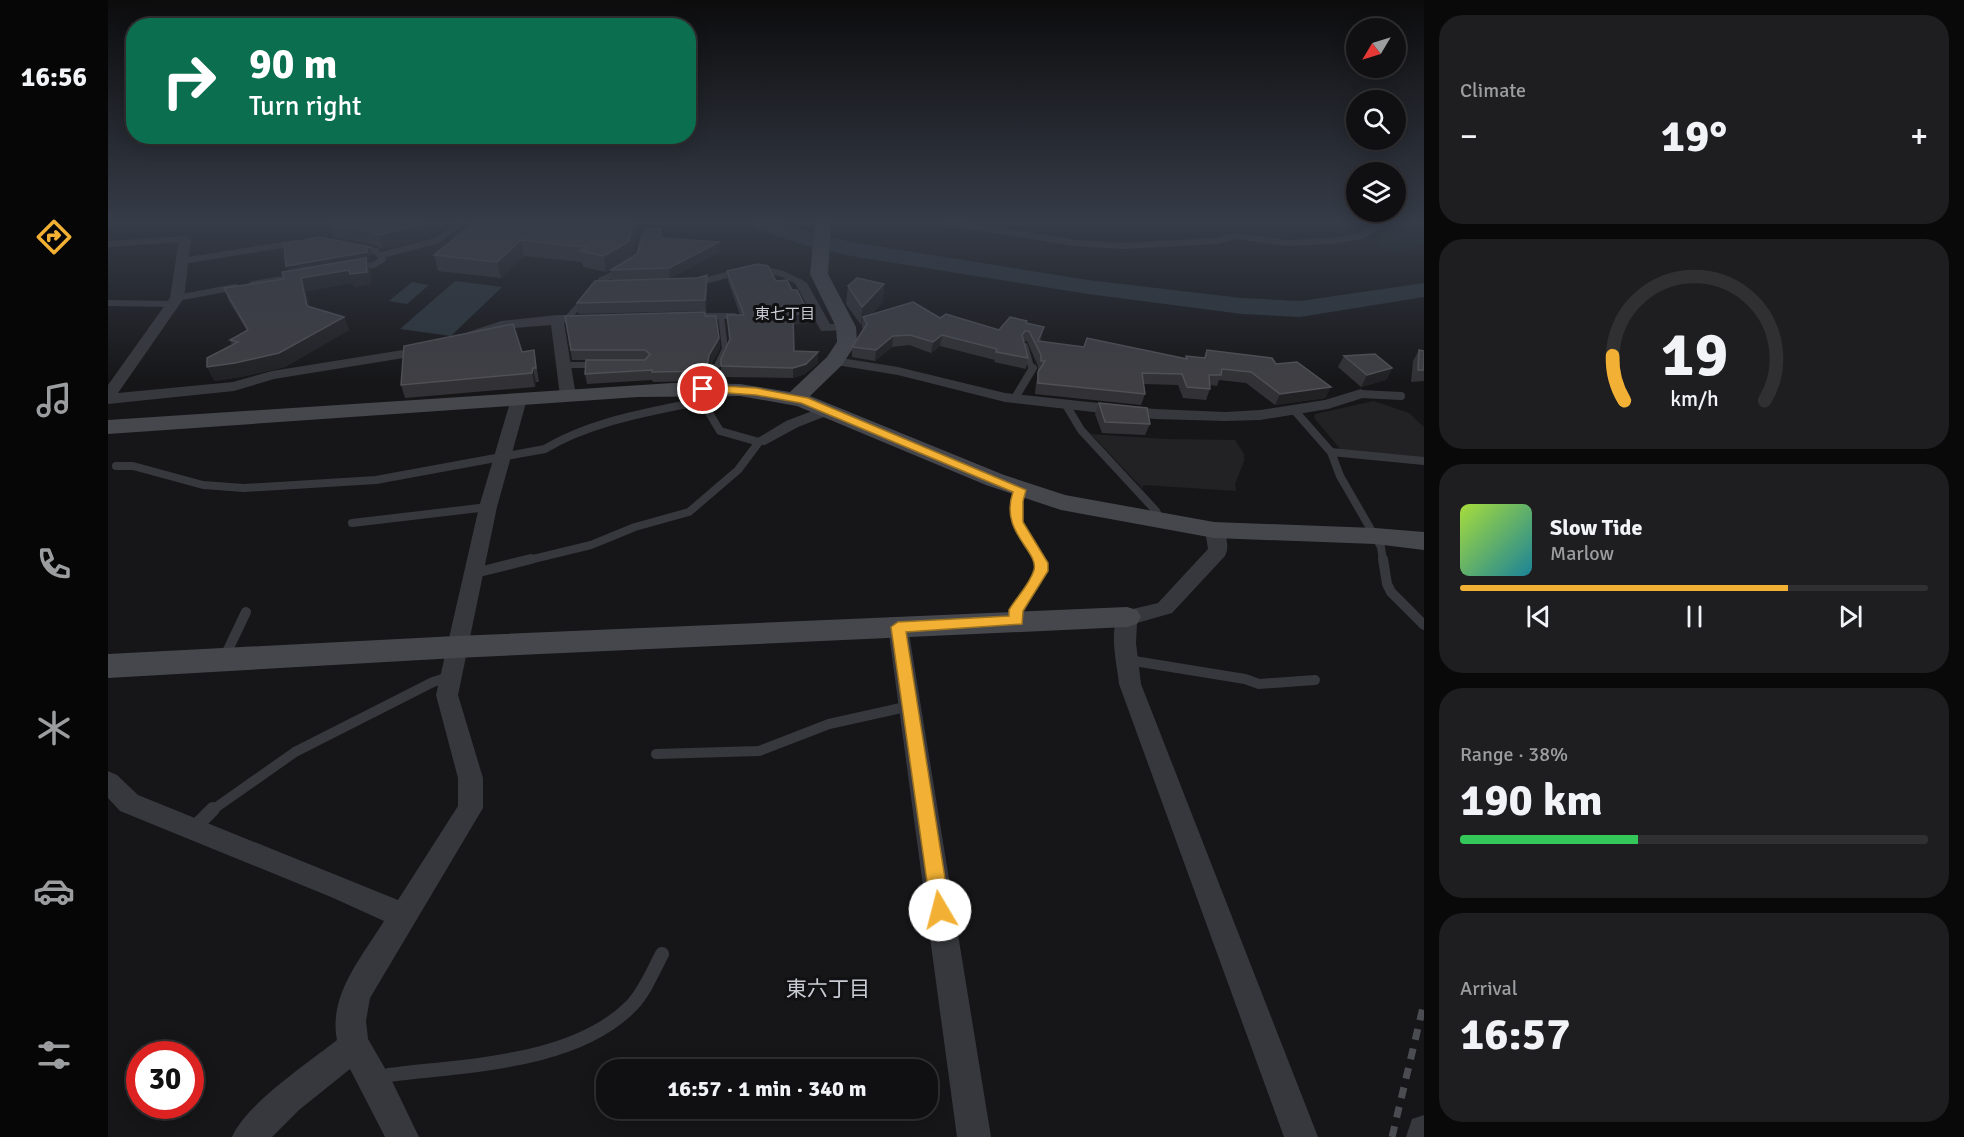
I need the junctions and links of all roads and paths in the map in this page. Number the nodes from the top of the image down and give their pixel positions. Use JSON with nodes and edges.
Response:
{"nodes":[{"id":1,"x":179,"y":276,"type":"edge"},
{"id":2,"x":305,"y":276,"type":"edge"},
{"id":3,"x":606,"y":276,"type":"edge"},
{"id":4,"x":721,"y":276,"type":"edge"},
{"id":5,"x":787,"y":276,"type":"edge"},
{"id":6,"x":820,"y":276,"type":"edge"},
{"id":7,"x":689,"y":283,"type":"edge"},
{"id":8,"x":801,"y":283,"type":"joint"},
{"id":9,"x":612,"y":285,"type":"edge"},
{"id":10,"x":595,"y":286,"type":"junction"},
{"id":11,"x":175,"y":301,"type":"junction"},
{"id":12,"x":108,"y":303,"type":"edge"},
{"id":13,"x":688,"y":316,"type":"edge"},
{"id":14,"x":721,"y":316,"type":"junction"},
{"id":15,"x":734,"y":316,"type":"edge"},
{"id":16,"x":567,"y":319,"type":"junction"},
{"id":17,"x":846,"y":327,"type":"junction"},
{"id":18,"x":462,"y":339,"type":"edge"},
{"id":19,"x":441,"y":346,"type":"edge"},
{"id":20,"x":1025,"y":346,"type":"edge"},
{"id":21,"x":835,"y":361,"type":"junction"},
{"id":22,"x":564,"y":365,"type":"junction"},
{"id":23,"x":610,"y":365,"type":"edge"},
{"id":24,"x":707,"y":393,"type":"junction"},
{"id":25,"x":1361,"y":393,"type":"joint"},
{"id":26,"x":568,"y":396,"type":"junction"},
{"id":27,"x":1401,"y":396,"type":"dead end"},
{"id":28,"x":108,"y":398,"type":"edge"},
{"id":29,"x":796,"y":398,"type":"junction"},
{"id":30,"x":1015,"y":398,"type":"junction"},
{"id":31,"x":519,"y":399,"type":"junction"},
{"id":32,"x":1066,"y":405,"type":"junction"},
{"id":33,"x":828,"y":410,"type":"junction"},
{"id":34,"x":1295,"y":411,"type":"junction"},
{"id":35,"x":108,"y":427,"type":"edge"},
{"id":36,"x":759,"y":442,"type":"junction"},
{"id":37,"x":1331,"y":452,"type":"junction"},
{"id":38,"x":503,"y":457,"type":"junction"},
{"id":39,"x":1424,"y":460,"type":"edge"},
{"id":40,"x":116,"y":466,"type":"dead end"},
{"id":41,"x":1020,"y":490,"type":"junction"},
{"id":42,"x":489,"y":507,"type":"junction"},
{"id":43,"x":1161,"y":522,"type":"junction"},
{"id":44,"x":351,"y":523,"type":"dead end"},
{"id":45,"x":1214,"y":530,"type":"junction"},
{"id":46,"x":1375,"y":536,"type":"junction"},
{"id":47,"x":1424,"y":541,"type":"edge"},
{"id":48,"x":475,"y":573,"type":"junction"},
{"id":49,"x":246,"y":612,"type":"dead end"},
{"id":50,"x":1127,"y":617,"type":"junction"},
{"id":51,"x":1016,"y":621,"type":"junction"},
{"id":52,"x":1424,"y":625,"type":"edge"},
{"id":53,"x":898,"y":627,"type":"junction"},
{"id":54,"x":456,"y":647,"type":"junction"},
{"id":55,"x":1126,"y":660,"type":"junction"},
{"id":56,"x":223,"y":661,"type":"junction"},
{"id":57,"x":108,"y":666,"type":"edge"},
{"id":58,"x":449,"y":677,"type":"junction"},
{"id":59,"x":1315,"y":680,"type":"dead end"},
{"id":60,"x":910,"y":706,"type":"junction"},
{"id":61,"x":656,"y":754,"type":"dead end"},
{"id":62,"x":108,"y":782,"type":"edge"},
{"id":63,"x":193,"y":828,"type":"junction"},
{"id":64,"x":403,"y":916,"type":"junction"},
{"id":65,"x":662,"y":954,"type":"dead end"},
{"id":66,"x":353,"y":1047,"type":"junction"},
{"id":67,"x":375,"y":1082,"type":"junction"},
{"id":68,"x":1424,"y":1131,"type":"edge"},
{"id":69,"x":249,"y":1137,"type":"edge"},
{"id":70,"x":402,"y":1137,"type":"edge"},
{"id":71,"x":974,"y":1137,"type":"edge"},
{"id":72,"x":1301,"y":1137,"type":"edge"},
{"id":73,"x":1423,"y":1137,"type":"edge"}],
"edges":[{"from":1,"to":11,"type":"street"},
{"from":2,"to":11,"type":"lane"},
{"from":3,"to":10,"type":"lane"},
{"from":4,"to":7,"type":"lane"},
{"from":5,"to":8,"type":"lane"},
{"from":6,"to":17,"type":"street"},
{"from":8,"to":17,"type":"street"},
{"from":9,"to":10,"type":"lane"},
{"from":10,"to":16,"type":"lane"},
{"from":11,"to":12,"type":"lane"},
{"from":11,"to":28,"type":"street"},
{"from":13,"to":14,"type":"lane"},
{"from":14,"to":15,"type":"lane"},
{"from":14,"to":24,"type":"lane"},
{"from":16,"to":18,"type":"street"},
{"from":16,"to":22,"type":"street"},
{"from":17,"to":21,"type":"street"},
{"from":19,"to":28,"type":"street"},
{"from":20,"to":30,"type":"lane"},
{"from":21,"to":29,"type":"street"},
{"from":21,"to":30,"type":"street"},
{"from":22,"to":23,"type":"lane"},
{"from":22,"to":26,"type":"street"},
{"from":24,"to":26,"type":"street"},
{"from":24,"to":29,"type":"street"},
{"from":24,"to":36,"type":"lane"},
{"from":24,"to":38,"type":"lane"},
{"from":25,"to":27,"type":"lane"},
{"from":25,"to":34,"type":"street"},
{"from":26,"to":31,"type":"street"},
{"from":29,"to":33,"type":"street"},
{"from":30,"to":32,"type":"street"},
{"from":31,"to":35,"type":"street"},
{"from":31,"to":38,"type":"street"},
{"from":32,"to":34,"type":"street"},
{"from":32,"to":43,"type":"lane"},
{"from":33,"to":36,"type":"street"},
{"from":33,"to":41,"type":"street"},
{"from":34,"to":37,"type":"lane"},
{"from":36,"to":48,"type":"lane"},
{"from":37,"to":39,"type":"lane"},
{"from":37,"to":46,"type":"lane"},
{"from":38,"to":40,"type":"lane"},
{"from":38,"to":42,"type":"street"},
{"from":41,"to":43,"type":"street"},
{"from":41,"to":51,"type":"lane"},
{"from":42,"to":44,"type":"lane"},
{"from":42,"to":48,"type":"street"},
{"from":43,"to":45,"type":"street"},
{"from":45,"to":46,"type":"street"},
{"from":45,"to":50,"type":"street"},
{"from":46,"to":47,"type":"street"},
{"from":46,"to":52,"type":"lane"},
{"from":48,"to":54,"type":"street"},
{"from":49,"to":56,"type":"lane"},
{"from":50,"to":51,"type":"street"},
{"from":50,"to":55,"type":"street"},
{"from":51,"to":53,"type":"street"},
{"from":53,"to":54,"type":"street"},
{"from":53,"to":60,"type":"street"},
{"from":54,"to":56,"type":"street"},
{"from":54,"to":58,"type":"street"},
{"from":55,"to":59,"type":"lane"},
{"from":55,"to":72,"type":"street"},
{"from":56,"to":57,"type":"street"},
{"from":58,"to":63,"type":"lane"},
{"from":58,"to":64,"type":"street"},
{"from":60,"to":61,"type":"lane"},
{"from":60,"to":71,"type":"street"},
{"from":62,"to":63,"type":"street"},
{"from":63,"to":64,"type":"street"},
{"from":64,"to":66,"type":"street"},
{"from":65,"to":67,"type":"lane"},
{"from":66,"to":67,"type":"street"},
{"from":66,"to":69,"type":"street"},
{"from":67,"to":70,"type":"street"},
{"from":68,"to":73,"type":"street"}]}
